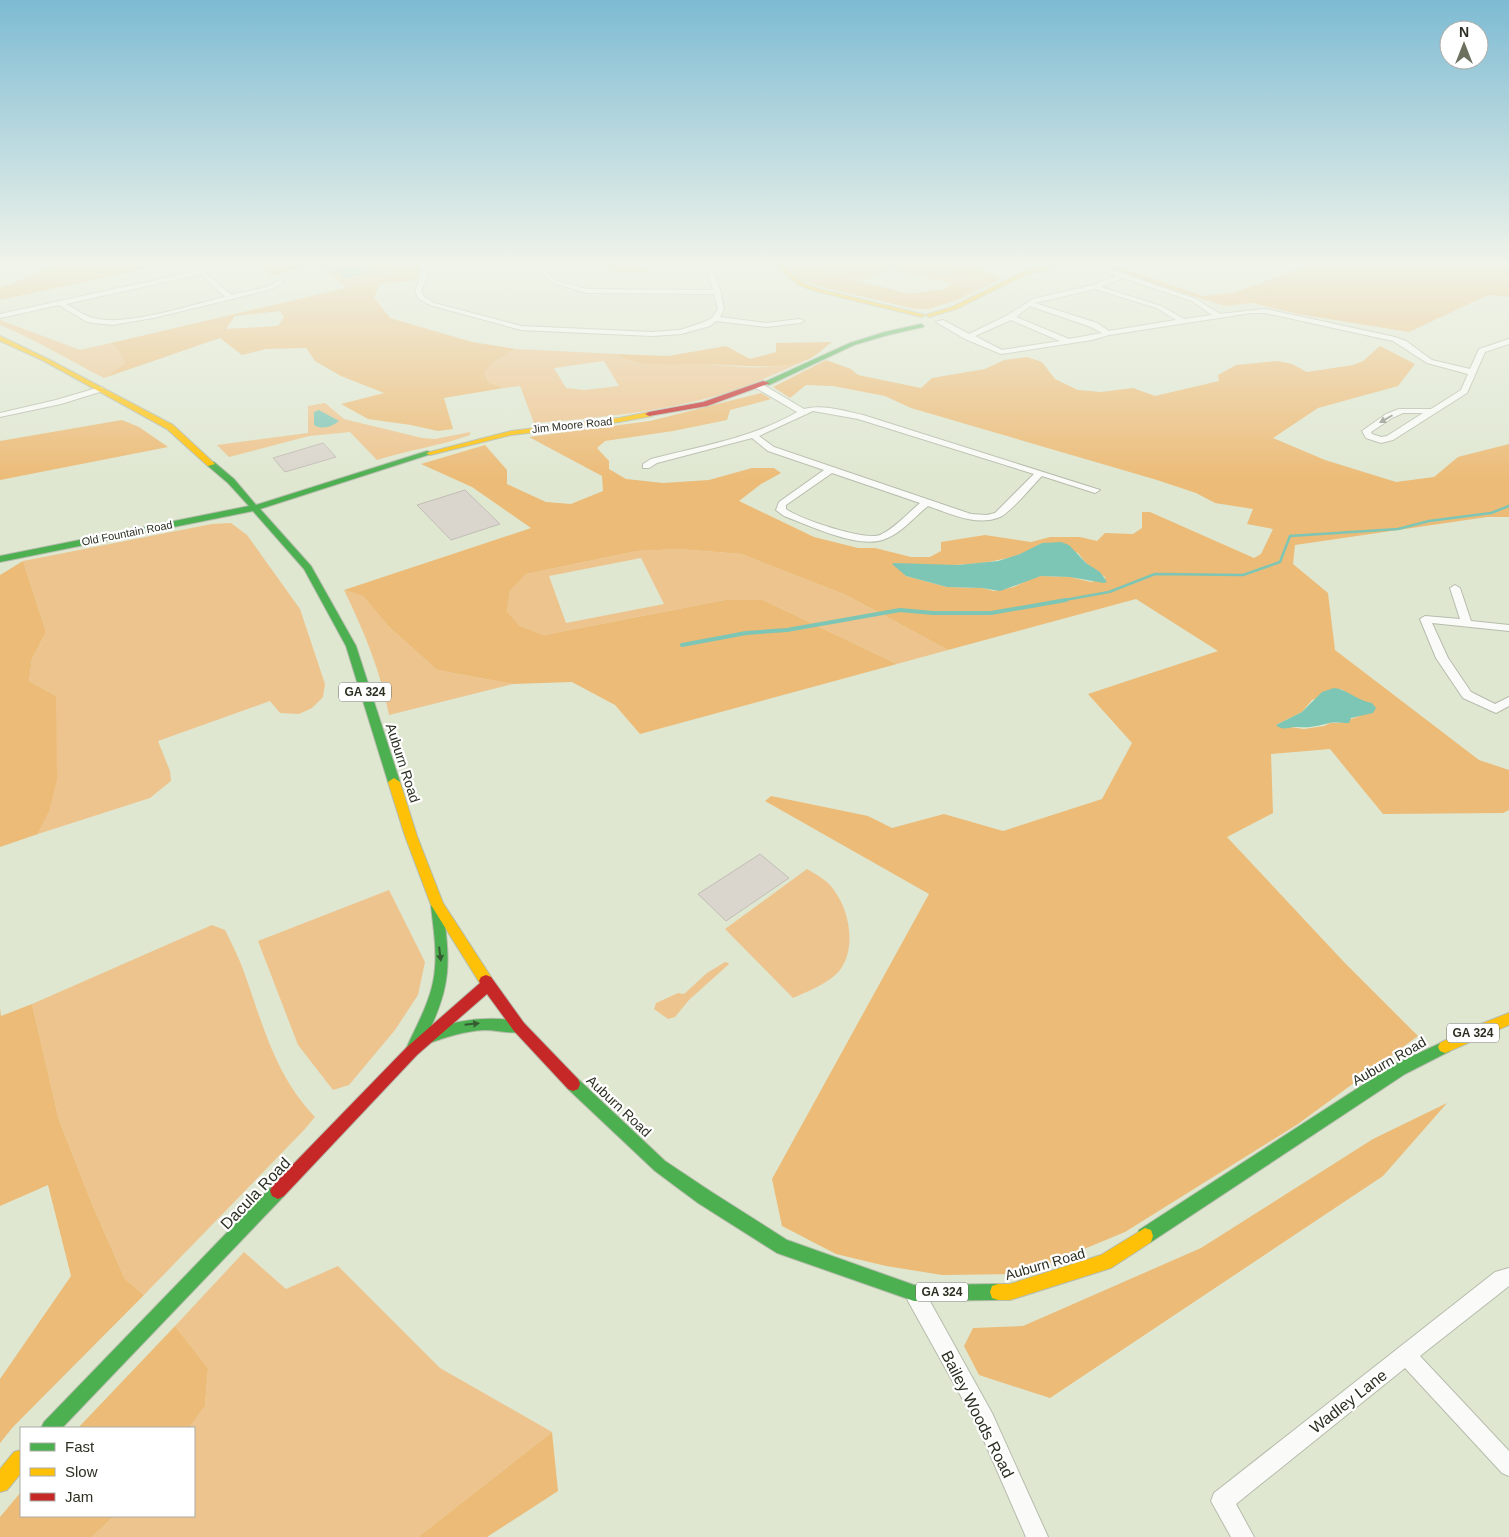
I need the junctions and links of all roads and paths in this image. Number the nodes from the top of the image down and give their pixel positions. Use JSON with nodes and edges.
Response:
{"nodes":[{"id":1,"x":879,"y":336,"type":"edge"},
{"id":2,"x":971,"y":336,"type":"edge"},
{"id":3,"x":1057,"y":336,"type":"edge"},
{"id":4,"x":1099,"y":336,"type":"edge"},
{"id":5,"x":1384,"y":336,"type":"edge"},
{"id":6,"x":968,"y":337,"type":"joint"},
{"id":7,"x":0,"y":338,"type":"edge"},
{"id":8,"x":1509,"y":341,"type":"edge"},
{"id":9,"x":1068,"y":342,"type":"junction"},
{"id":10,"x":1472,"y":372,"type":"junction"},
{"id":11,"x":759,"y":386,"type":"junction"},
{"id":12,"x":97,"y":387,"type":"junction"},
{"id":13,"x":1433,"y":411,"type":"junction"},
{"id":14,"x":803,"y":412,"type":"junction"},
{"id":15,"x":0,"y":415,"type":"edge"},
{"id":16,"x":753,"y":435,"type":"junction"},
{"id":17,"x":646,"y":466,"type":"dead end"},
{"id":18,"x":831,"y":469,"type":"junction"},
{"id":19,"x":1040,"y":473,"type":"junction"},
{"id":20,"x":1095,"y":490,"type":"dead end"},
{"id":21,"x":926,"y":502,"type":"junction"},
{"id":22,"x":254,"y":508,"type":"junction"},
{"id":23,"x":0,"y":559,"type":"edge"},
{"id":24,"x":1455,"y":588,"type":"dead end"},
{"id":25,"x":1466,"y":623,"type":"junction"},
{"id":26,"x":1509,"y":628,"type":"edge"},
{"id":27,"x":1509,"y":701,"type":"edge"},
{"id":28,"x":437,"y":905,"type":"junction"},
{"id":29,"x":488,"y":985,"type":"junction"},
{"id":30,"x":1509,"y":1019,"type":"edge"},
{"id":31,"x":519,"y":1028,"type":"junction"},
{"id":32,"x":427,"y":1038,"type":"junction"},
{"id":33,"x":412,"y":1051,"type":"junction"},
{"id":34,"x":1509,"y":1277,"type":"edge"},
{"id":35,"x":914,"y":1293,"type":"junction"},
{"id":36,"x":1406,"y":1355,"type":"junction"},
{"id":37,"x":51,"y":1427,"type":"edge"},
{"id":38,"x":20,"y":1460,"type":"edge"},
{"id":39,"x":1509,"y":1466,"type":"edge"},
{"id":40,"x":0,"y":1483,"type":"edge"},
{"id":41,"x":1037,"y":1537,"type":"edge"},
{"id":42,"x":1243,"y":1537,"type":"edge"}],
"edges":[{"from":1,"to":11,"type":"main road","name":"Jim Moore Road"},
{"from":2,"to":6,"type":"street"},
{"from":3,"to":9,"type":"street"},
{"from":4,"to":9,"type":"street"},
{"from":5,"to":10,"type":"street"},
{"from":6,"to":9,"type":"street"},
{"from":7,"to":12,"type":"main road","name":"Auburn Road","number":"GA 324"},
{"from":8,"to":10,"type":"street"},
{"from":10,"to":13,"type":"street"},
{"from":11,"to":14,"type":"street"},
{"from":11,"to":22,"type":"main road","name":"Jim Moore Road"},
{"from":12,"to":15,"type":"street"},
{"from":12,"to":22,"type":"main road","name":"Auburn Road","number":"GA 324"},
{"from":13,"to":13,"type":"street","one_way":true},
{"from":14,"to":16,"type":"street"},
{"from":14,"to":19,"type":"street"},
{"from":16,"to":17,"type":"street"},
{"from":16,"to":18,"type":"street"},
{"from":18,"to":21,"type":"street"},
{"from":18,"to":21,"type":"street"},
{"from":19,"to":20,"type":"street"},
{"from":19,"to":21,"type":"street"},
{"from":22,"to":23,"type":"main road","name":"Old Fountain Road"},
{"from":22,"to":28,"type":"main road","name":"Auburn Road","number":"GA 324"},
{"from":24,"to":25,"type":"street"},
{"from":25,"to":26,"type":"street"},
{"from":25,"to":27,"type":"street"},
{"from":28,"to":29,"type":"main road","name":"Auburn Road","number":"GA 324"},
{"from":28,"to":33,"type":"main road","one_way":true},
{"from":29,"to":31,"type":"main road","name":"Auburn Road","number":"GA 324"},
{"from":29,"to":32,"type":"main road","name":"Dacula Road"},
{"from":30,"to":35,"type":"main road","name":"Auburn Road","number":"GA 324"},
{"from":32,"to":31,"type":"main road","one_way":true},
{"from":31,"to":35,"type":"main road","name":"Auburn Road","number":"GA 324"},
{"from":32,"to":33,"type":"main road","name":"Dacula Road"},
{"from":33,"to":37,"type":"main road","name":"Dacula Road"},
{"from":34,"to":36,"type":"street","name":"Wadley Lane"},
{"from":35,"to":41,"type":"street","name":"Bailey Woods Road"},
{"from":36,"to":39,"type":"street"},
{"from":36,"to":42,"type":"street","name":"Wadley Lane"},
{"from":38,"to":40,"type":"main road"}]}
